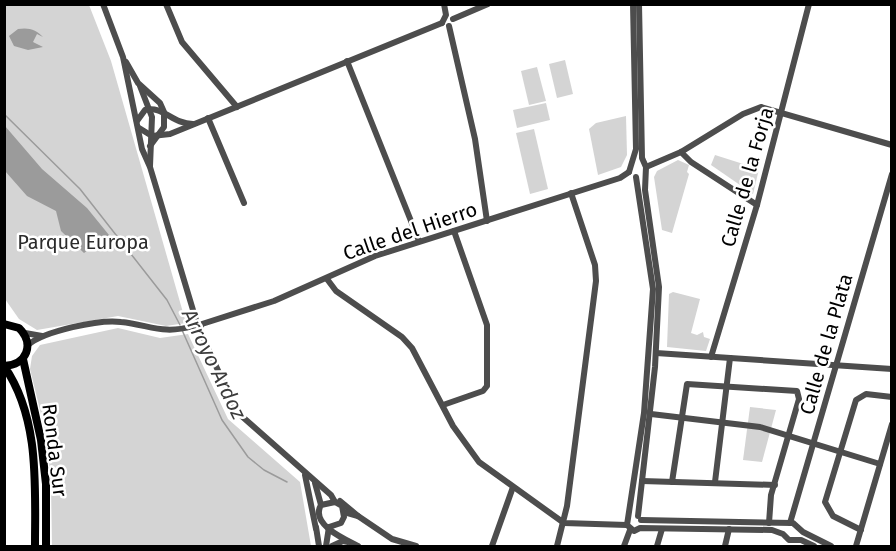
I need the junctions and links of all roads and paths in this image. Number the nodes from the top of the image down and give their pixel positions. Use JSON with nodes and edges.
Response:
{"nodes":[{"id":1,"x":102,"y":4,"type":"edge"},
{"id":2,"x":166,"y":4,"type":"edge"},
{"id":3,"x":444,"y":4,"type":"edge"},
{"id":4,"x":488,"y":4,"type":"edge"},
{"id":5,"x":633,"y":4,"type":"edge"},
{"id":6,"x":639,"y":4,"type":"edge"},
{"id":7,"x":809,"y":4,"type":"edge"},
{"id":8,"x":446,"y":15,"type":"junction"},
{"id":9,"x":453,"y":19,"type":"junction"},
{"id":10,"x":446,"y":25,"type":"junction"},
{"id":11,"x":123,"y":57,"type":"junction"},
{"id":12,"x":347,"y":61,"type":"junction"},
{"id":13,"x":138,"y":83,"type":"junction"},
{"id":14,"x":237,"y":107,"type":"junction"},
{"id":15,"x":150,"y":109,"type":"junction"},
{"id":16,"x":164,"y":112,"type":"junction"},
{"id":17,"x":782,"y":112,"type":"junction"},
{"id":18,"x":208,"y":118,"type":"junction"},
{"id":19,"x":138,"y":124,"type":"junction"},
{"id":20,"x":194,"y":124,"type":"junction"},
{"id":21,"x":155,"y":136,"type":"junction"},
{"id":22,"x":891,"y":145,"type":"edge"},
{"id":23,"x":681,"y":152,"type":"junction"},
{"id":24,"x":633,"y":161,"type":"junction"},
{"id":25,"x":644,"y":164,"type":"junction"},
{"id":26,"x":150,"y":167,"type":"junction"},
{"id":27,"x":629,"y":172,"type":"junction"},
{"id":28,"x":644,"y":174,"type":"junction"},
{"id":29,"x":891,"y":174,"type":"edge"},
{"id":30,"x":636,"y":177,"type":"junction"},
{"id":31,"x":571,"y":194,"type":"junction"},
{"id":32,"x":244,"y":203,"type":"dead end"},
{"id":33,"x":757,"y":204,"type":"junction"},
{"id":34,"x":487,"y":221,"type":"junction"},
{"id":35,"x":454,"y":231,"type":"junction"},
{"id":36,"x":419,"y":241,"type":"junction"},
{"id":37,"x":327,"y":279,"type":"junction"},
{"id":38,"x":4,"y":316,"type":"edge"},
{"id":39,"x":8,"y":324,"type":"edge"},
{"id":40,"x":196,"y":325,"type":"junction"},
{"id":41,"x":25,"y":333,"type":"junction"},
{"id":42,"x":43,"y":336,"type":"junction"},
{"id":43,"x":28,"y":345,"type":"junction"},
{"id":44,"x":656,"y":353,"type":"junction"},
{"id":45,"x":711,"y":357,"type":"junction"},
{"id":46,"x":730,"y":358,"type":"junction"},
{"id":47,"x":23,"y":359,"type":"junction"},
{"id":48,"x":836,"y":365,"type":"junction"},
{"id":49,"x":4,"y":366,"type":"edge"},
{"id":50,"x":891,"y":369,"type":"edge"},
{"id":51,"x":727,"y":385,"type":"junction"},
{"id":52,"x":891,"y":397,"type":"edge"},
{"id":53,"x":443,"y":405,"type":"junction"},
{"id":54,"x":651,"y":414,"type":"junction"},
{"id":55,"x":681,"y":418,"type":"junction"},
{"id":56,"x":722,"y":423,"type":"junction"},
{"id":57,"x":891,"y":424,"type":"edge"},
{"id":58,"x":788,"y":437,"type":"junction"},
{"id":59,"x":814,"y":445,"type":"junction"},
{"id":60,"x":840,"y":452,"type":"junction"},
{"id":61,"x":880,"y":464,"type":"junction"},
{"id":62,"x":304,"y":472,"type":"junction"},
{"id":63,"x":313,"y":480,"type":"junction"},
{"id":64,"x":642,"y":481,"type":"junction"},
{"id":65,"x":672,"y":482,"type":"junction"},
{"id":66,"x":715,"y":482,"type":"junction"},
{"id":67,"x":775,"y":485,"type":"junction"},
{"id":68,"x":513,"y":487,"type":"junction"},
{"id":69,"x":333,"y":498,"type":"junction"},
{"id":70,"x":321,"y":505,"type":"junction"},
{"id":71,"x":344,"y":512,"type":"junction"},
{"id":72,"x":358,"y":516,"type":"junction"},
{"id":73,"x":629,"y":517,"type":"junction"},
{"id":74,"x":318,"y":518,"type":"junction"},
{"id":75,"x":640,"y":518,"type":"junction"},
{"id":76,"x":564,"y":523,"type":"junction"},
{"id":77,"x":769,"y":523,"type":"junction"},
{"id":78,"x":788,"y":524,"type":"junction"},
{"id":79,"x":329,"y":527,"type":"junction"},
{"id":80,"x":628,"y":527,"type":"junction"},
{"id":81,"x":316,"y":528,"type":"junction"},
{"id":82,"x":640,"y":528,"type":"junction"},
{"id":83,"x":662,"y":529,"type":"junction"},
{"id":84,"x":800,"y":529,"type":"junction"},
{"id":85,"x":729,"y":530,"type":"junction"},
{"id":86,"x":861,"y":530,"type":"junction"},
{"id":87,"x":783,"y":534,"type":"junction"},
{"id":88,"x":790,"y":542,"type":"edge"},
{"id":89,"x":355,"y":545,"type":"edge"},
{"id":90,"x":35,"y":546,"type":"edge"},
{"id":91,"x":46,"y":546,"type":"edge"},
{"id":92,"x":319,"y":546,"type":"edge"},
{"id":93,"x":326,"y":546,"type":"edge"},
{"id":94,"x":332,"y":546,"type":"edge"},
{"id":95,"x":416,"y":546,"type":"edge"},
{"id":96,"x":492,"y":546,"type":"edge"},
{"id":97,"x":557,"y":546,"type":"edge"},
{"id":98,"x":624,"y":546,"type":"edge"},
{"id":99,"x":657,"y":546,"type":"edge"},
{"id":100,"x":724,"y":546,"type":"edge"},
{"id":101,"x":814,"y":546,"type":"edge"},
{"id":102,"x":831,"y":546,"type":"edge"},
{"id":103,"x":856,"y":546,"type":"edge"}],
"edges":[{"from":1,"to":11,"type":"street"},
{"from":2,"to":14,"type":"street"},
{"from":3,"to":8,"type":"street"},
{"from":4,"to":9,"type":"street"},
{"from":5,"to":24,"type":"street"},
{"from":6,"to":25,"type":"street"},
{"from":7,"to":17,"type":"street","name":"Calle de la Forja"},
{"from":8,"to":9,"type":"street"},
{"from":8,"to":10,"type":"street"},
{"from":9,"to":10,"type":"street"},
{"from":10,"to":12,"type":"street"},
{"from":10,"to":34,"type":"street"},
{"from":11,"to":13,"type":"street"},
{"from":11,"to":19,"type":"street"},
{"from":12,"to":14,"type":"street"},
{"from":12,"to":36,"type":"street"},
{"from":13,"to":15,"type":"street"},
{"from":13,"to":16,"type":"street"},
{"from":14,"to":18,"type":"street"},
{"from":15,"to":16,"type":"street"},
{"from":15,"to":19,"type":"street"},
{"from":15,"to":21,"type":"street"},
{"from":16,"to":20,"type":"street"},
{"from":16,"to":21,"type":"street"},
{"from":17,"to":22,"type":"street"},
{"from":17,"to":23,"type":"street"},
{"from":17,"to":33,"type":"street","name":"Calle de la Forja"},
{"from":18,"to":20,"type":"street"},
{"from":18,"to":32,"type":"street"},
{"from":19,"to":21,"type":"street"},
{"from":19,"to":26,"type":"street"},
{"from":20,"to":21,"type":"street"},
{"from":21,"to":26,"type":"street"},
{"from":23,"to":25,"type":"street"},
{"from":23,"to":33,"type":"street"},
{"from":24,"to":25,"type":"street"},
{"from":24,"to":27,"type":"street"},
{"from":25,"to":28,"type":"street"},
{"from":26,"to":40,"type":"street"},
{"from":27,"to":30,"type":"street"},
{"from":27,"to":31,"type":"street","name":"Calle del Hierro"},
{"from":28,"to":30,"type":"street"},
{"from":28,"to":44,"type":"street"},
{"from":29,"to":48,"type":"street","name":"Calle de la Plata"},
{"from":30,"to":73,"type":"street"},
{"from":31,"to":34,"type":"street","name":"Calle del Hierro"},
{"from":31,"to":76,"type":"street"},
{"from":33,"to":45,"type":"street","name":"Calle de la Forja"},
{"from":34,"to":35,"type":"street","name":"Calle del Hierro"},
{"from":35,"to":36,"type":"street","name":"Calle del Hierro"},
{"from":35,"to":53,"type":"street"},
{"from":36,"to":37,"type":"street","name":"Calle del Hierro"},
{"from":37,"to":40,"type":"street","name":"Calle del Hierro"},
{"from":37,"to":53,"type":"street"},
{"from":38,"to":39,"type":"main road"},
{"from":39,"to":41,"type":"main road"},
{"from":40,"to":42,"type":"street","name":"Calle del Hierro"},
{"from":40,"to":62,"type":"street"},
{"from":41,"to":42,"type":"street"},
{"from":41,"to":43,"type":"main road"},
{"from":42,"to":43,"type":"street"},
{"from":43,"to":47,"type":"main road"},
{"from":44,"to":45,"type":"street"},
{"from":44,"to":54,"type":"street"},
{"from":45,"to":46,"type":"street"},
{"from":46,"to":48,"type":"street"},
{"from":46,"to":51,"type":"street"},
{"from":47,"to":49,"type":"main road","name":"Ronda Sur"},
{"from":47,"to":91,"type":"main road","name":"Ronda Sur"},
{"from":48,"to":50,"type":"street"},
{"from":48,"to":59,"type":"street","name":"Calle de la Plata"},
{"from":49,"to":90,"type":"main road","name":"Ronda Sur"},
{"from":51,"to":55,"type":"street"},
{"from":51,"to":56,"type":"street"},
{"from":51,"to":58,"type":"street"},
{"from":52,"to":60,"type":"street"},
{"from":53,"to":68,"type":"street"},
{"from":54,"to":55,"type":"street"},
{"from":54,"to":64,"type":"street"},
{"from":55,"to":56,"type":"street"},
{"from":55,"to":65,"type":"street"},
{"from":56,"to":58,"type":"street"},
{"from":56,"to":66,"type":"street"},
{"from":57,"to":61,"type":"street"},
{"from":58,"to":59,"type":"street"},
{"from":58,"to":67,"type":"street"},
{"from":59,"to":60,"type":"street"},
{"from":59,"to":78,"type":"street","name":"Calle de la Plata"},
{"from":60,"to":61,"type":"street"},
{"from":60,"to":86,"type":"street"},
{"from":61,"to":86,"type":"street"},
{"from":62,"to":63,"type":"street"},
{"from":62,"to":81,"type":"street"},
{"from":63,"to":69,"type":"street"},
{"from":63,"to":70,"type":"street"},
{"from":64,"to":65,"type":"street"},
{"from":64,"to":75,"type":"street"},
{"from":65,"to":66,"type":"street"},
{"from":66,"to":67,"type":"street"},
{"from":67,"to":77,"type":"street"},
{"from":68,"to":76,"type":"street"},
{"from":68,"to":96,"type":"street"},
{"from":69,"to":70,"type":"street"},
{"from":69,"to":71,"type":"street"},
{"from":69,"to":72,"type":"street"},
{"from":70,"to":74,"type":"street"},
{"from":71,"to":72,"type":"street"},
{"from":71,"to":79,"type":"street"},
{"from":72,"to":95,"type":"street"},
{"from":73,"to":75,"type":"street"},
{"from":73,"to":80,"type":"street"},
{"from":74,"to":79,"type":"street"},
{"from":74,"to":81,"type":"street"},
{"from":75,"to":77,"type":"street"},
{"from":75,"to":82,"type":"street"},
{"from":76,"to":80,"type":"street"},
{"from":76,"to":97,"type":"street"},
{"from":77,"to":78,"type":"street"},
{"from":78,"to":84,"type":"street"},
{"from":78,"to":87,"type":"street","name":"Calle de la Plata"},
{"from":79,"to":89,"type":"street"},
{"from":79,"to":93,"type":"street"},
{"from":80,"to":82,"type":"street"},
{"from":80,"to":98,"type":"street"},
{"from":81,"to":92,"type":"street"},
{"from":82,"to":83,"type":"street"},
{"from":83,"to":85,"type":"street"},
{"from":83,"to":99,"type":"street"},
{"from":84,"to":88,"type":"street"},
{"from":84,"to":102,"type":"street"},
{"from":85,"to":87,"type":"street"},
{"from":85,"to":100,"type":"street"},
{"from":86,"to":103,"type":"street"},
{"from":87,"to":88,"type":"street"},
{"from":88,"to":101,"type":"street"},
{"from":89,"to":94,"type":"street"}]}
